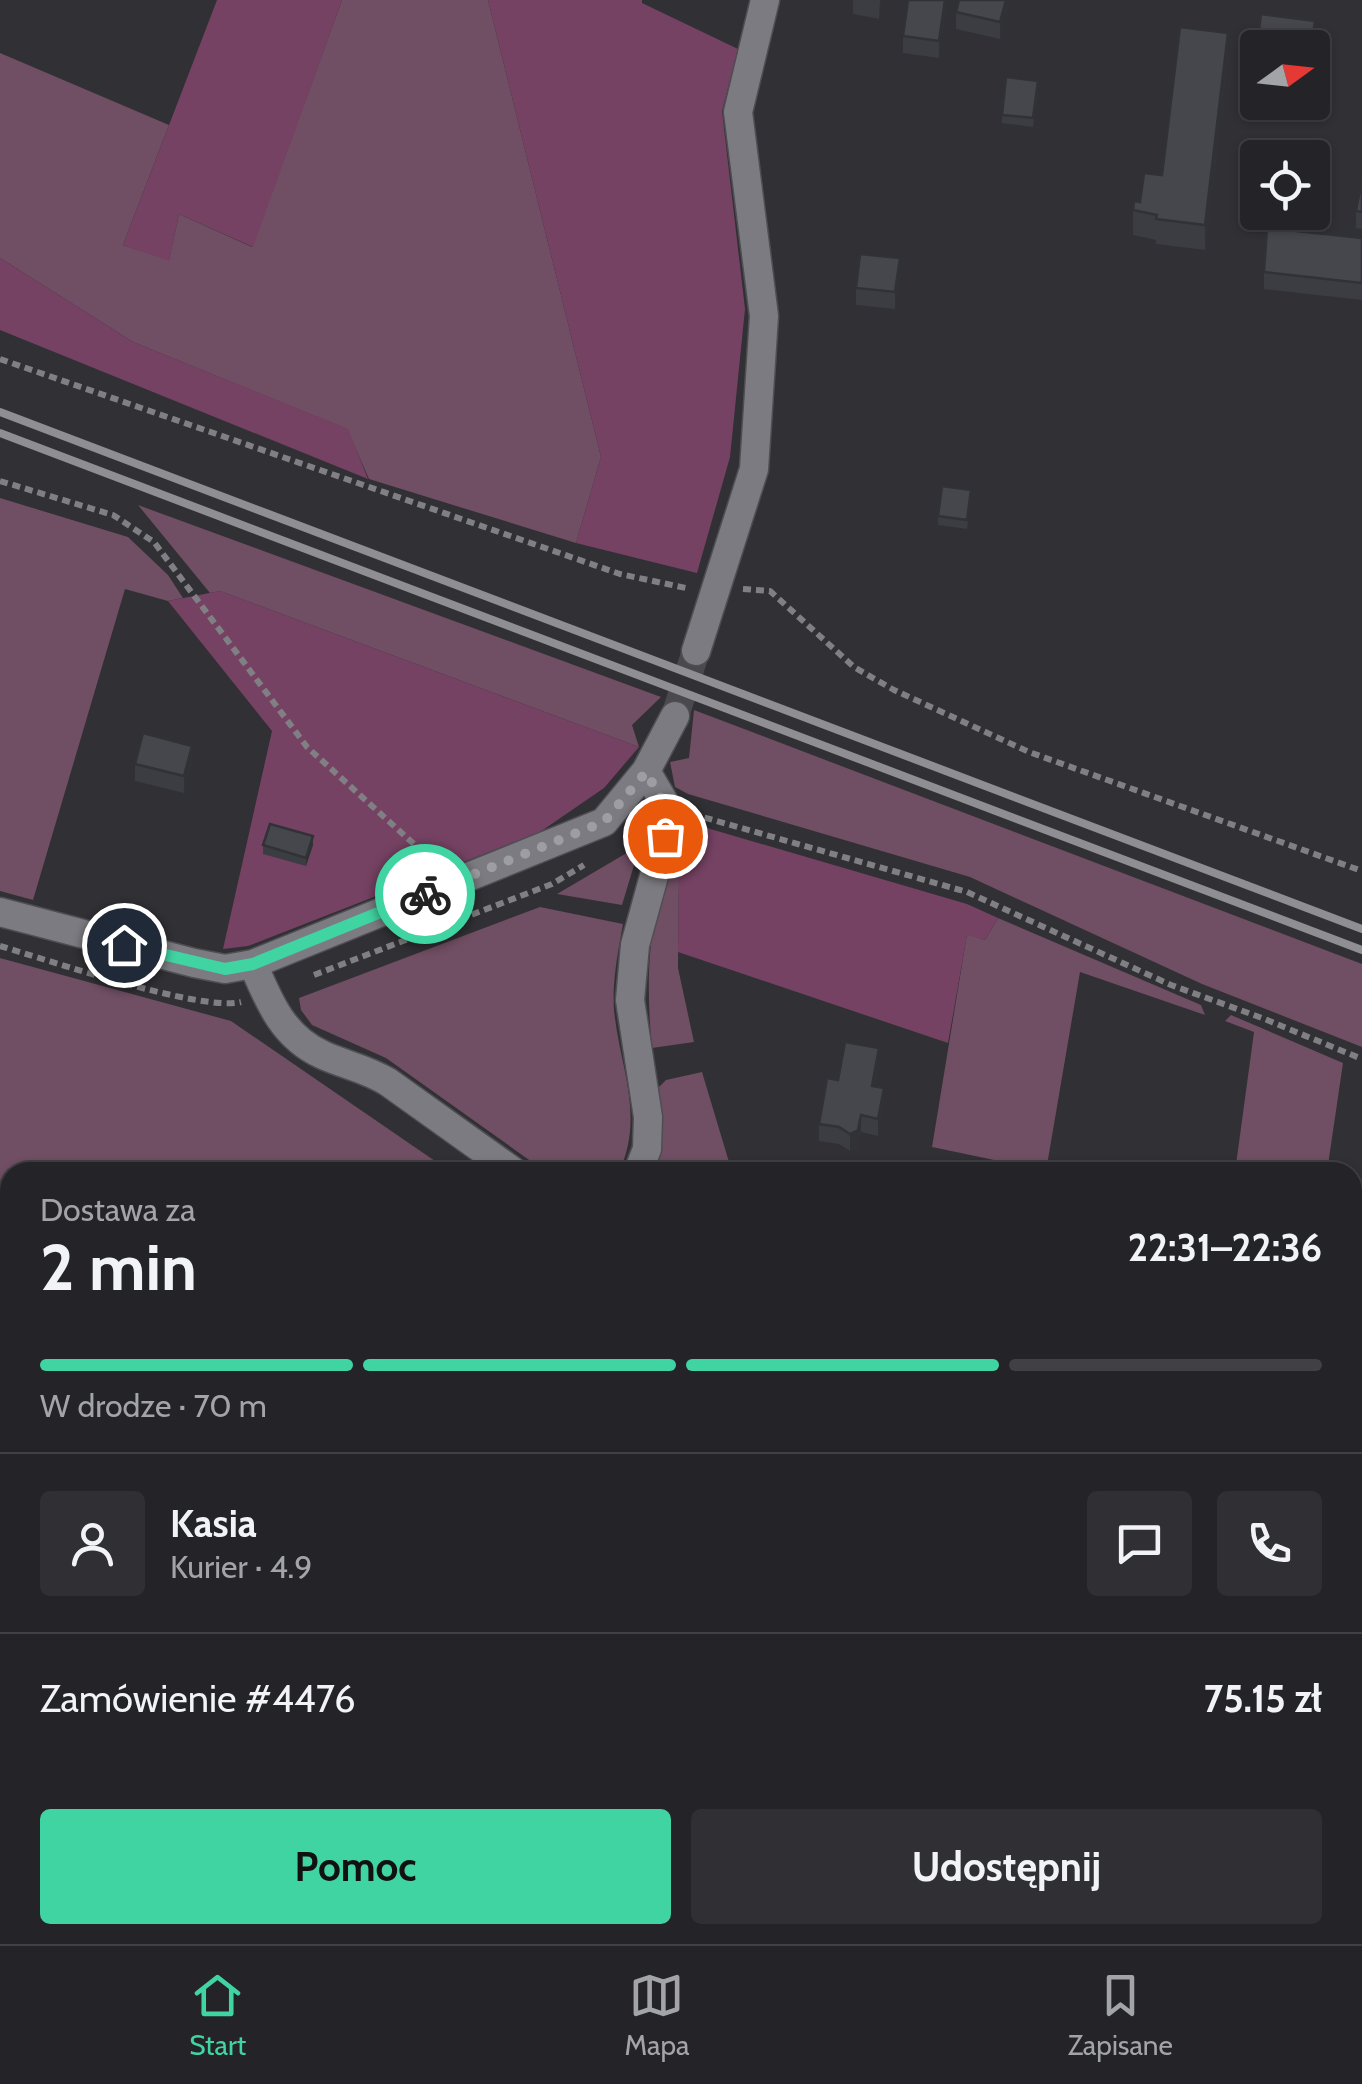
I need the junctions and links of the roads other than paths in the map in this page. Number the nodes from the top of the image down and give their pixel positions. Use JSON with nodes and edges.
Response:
{"nodes":[{"id":1,"x":766,"y":0,"type":"edge"},
{"id":2,"x":696,"y":651,"type":"tunnel mouth"},
{"id":3,"x":675,"y":716,"type":"tunnel mouth"},
{"id":4,"x":646,"y":772,"type":"junction"},
{"id":5,"x":0,"y":912,"type":"edge"},
{"id":6,"x":253,"y":964,"type":"junction"},
{"id":7,"x":500,"y":1162,"type":"edge"},
{"id":8,"x":641,"y":1162,"type":"edge"}],
"edges":[{"from":1,"to":2,"type":"street"},
{"from":3,"to":4,"type":"street"},
{"from":4,"to":6,"type":"street"},
{"from":4,"to":8,"type":"street"},
{"from":5,"to":6,"type":"street"},
{"from":6,"to":7,"type":"street"}]}
